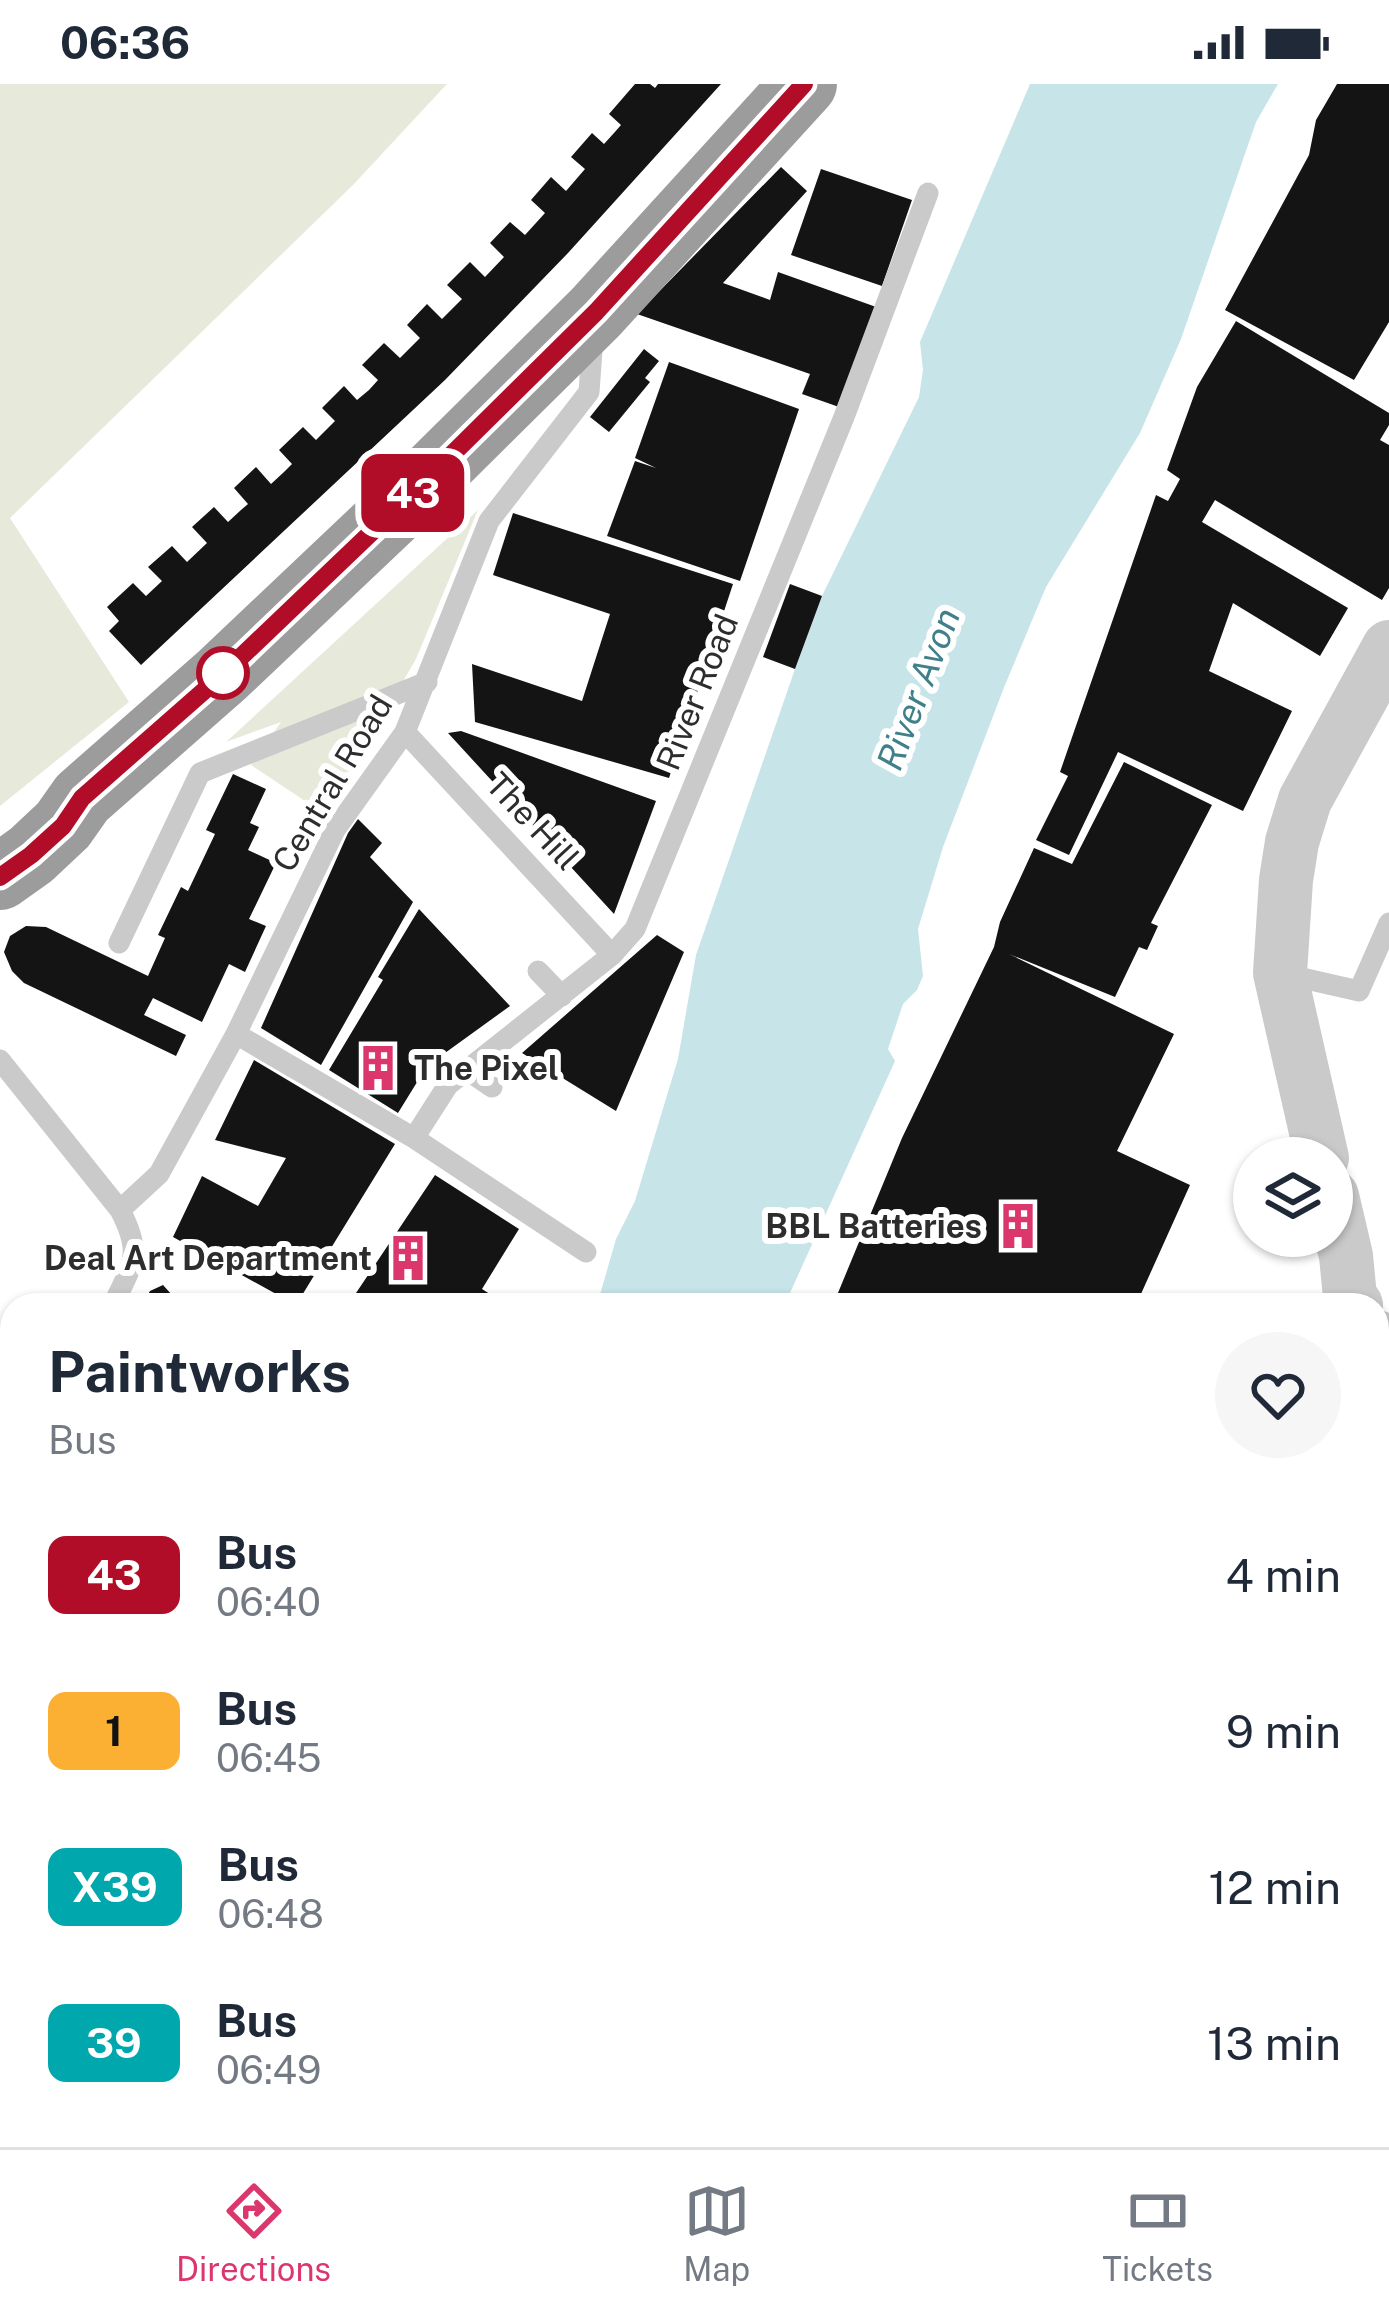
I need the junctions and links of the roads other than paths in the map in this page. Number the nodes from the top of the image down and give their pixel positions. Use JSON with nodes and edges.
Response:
{"nodes":[{"id":1,"x":805,"y":84,"type":"edge"},
{"id":2,"x":928,"y":193,"type":"dead end"},
{"id":3,"x":596,"y":312,"type":"junction"},
{"id":4,"x":1389,"y":647,"type":"edge"},
{"id":5,"x":427,"y":682,"type":"junction"},
{"id":6,"x":405,"y":732,"type":"junction"},
{"id":7,"x":82,"y":798,"type":"junction"},
{"id":8,"x":0,"y":838,"type":"edge"},
{"id":9,"x":0,"y":878,"type":"edge"},
{"id":10,"x":1389,"y":923,"type":"edge"},
{"id":11,"x":119,"y":944,"type":"dead end"},
{"id":12,"x":612,"y":955,"type":"junction"},
{"id":13,"x":538,"y":971,"type":"dead end"},
{"id":14,"x":1280,"y":974,"type":"junction"},
{"id":15,"x":562,"y":996,"type":"junction"},
{"id":16,"x":236,"y":1034,"type":"junction"},
{"id":17,"x":0,"y":1060,"type":"edge"},
{"id":18,"x":467,"y":1070,"type":"junction"},
{"id":19,"x":492,"y":1087,"type":"dead end"},
{"id":20,"x":1317,"y":1137,"type":"edge"},
{"id":21,"x":414,"y":1138,"type":"junction"},
{"id":22,"x":120,"y":1210,"type":"junction"},
{"id":23,"x":586,"y":1252,"type":"dead end"},
{"id":24,"x":1353,"y":1252,"type":"edge"},
{"id":25,"x":1364,"y":1281,"type":"edge"},
{"id":26,"x":119,"y":1293,"type":"edge"}],
"edges":[{"from":1,"to":3,"type":"highway"},
{"from":2,"to":12,"type":"lane","name":"River Road"},
{"from":3,"to":5,"type":"lane","name":"Central Road"},
{"from":3,"to":7,"type":"highway"},
{"from":4,"to":14,"type":"street"},
{"from":5,"to":6,"type":"lane","name":"Central Road"},
{"from":5,"to":11,"type":"lane"},
{"from":6,"to":12,"type":"lane","name":"The Hill"},
{"from":6,"to":16,"type":"lane","name":"Central Road"},
{"from":7,"to":8,"type":"highway"},
{"from":7,"to":9,"type":"highway"},
{"from":10,"to":14,"type":"lane"},
{"from":12,"to":15,"type":"lane","name":"River Road"},
{"from":13,"to":15,"type":"lane"},
{"from":14,"to":20,"type":"street"},
{"from":15,"to":18,"type":"lane","name":"River Road"},
{"from":16,"to":21,"type":"lane"},
{"from":16,"to":22,"type":"lane","name":"Central Road"},
{"from":17,"to":22,"type":"lane"},
{"from":18,"to":19,"type":"lane"},
{"from":18,"to":21,"type":"lane","name":"River Road"},
{"from":21,"to":23,"type":"lane"},
{"from":22,"to":26,"type":"lane"},
{"from":24,"to":25,"type":"street"}]}
